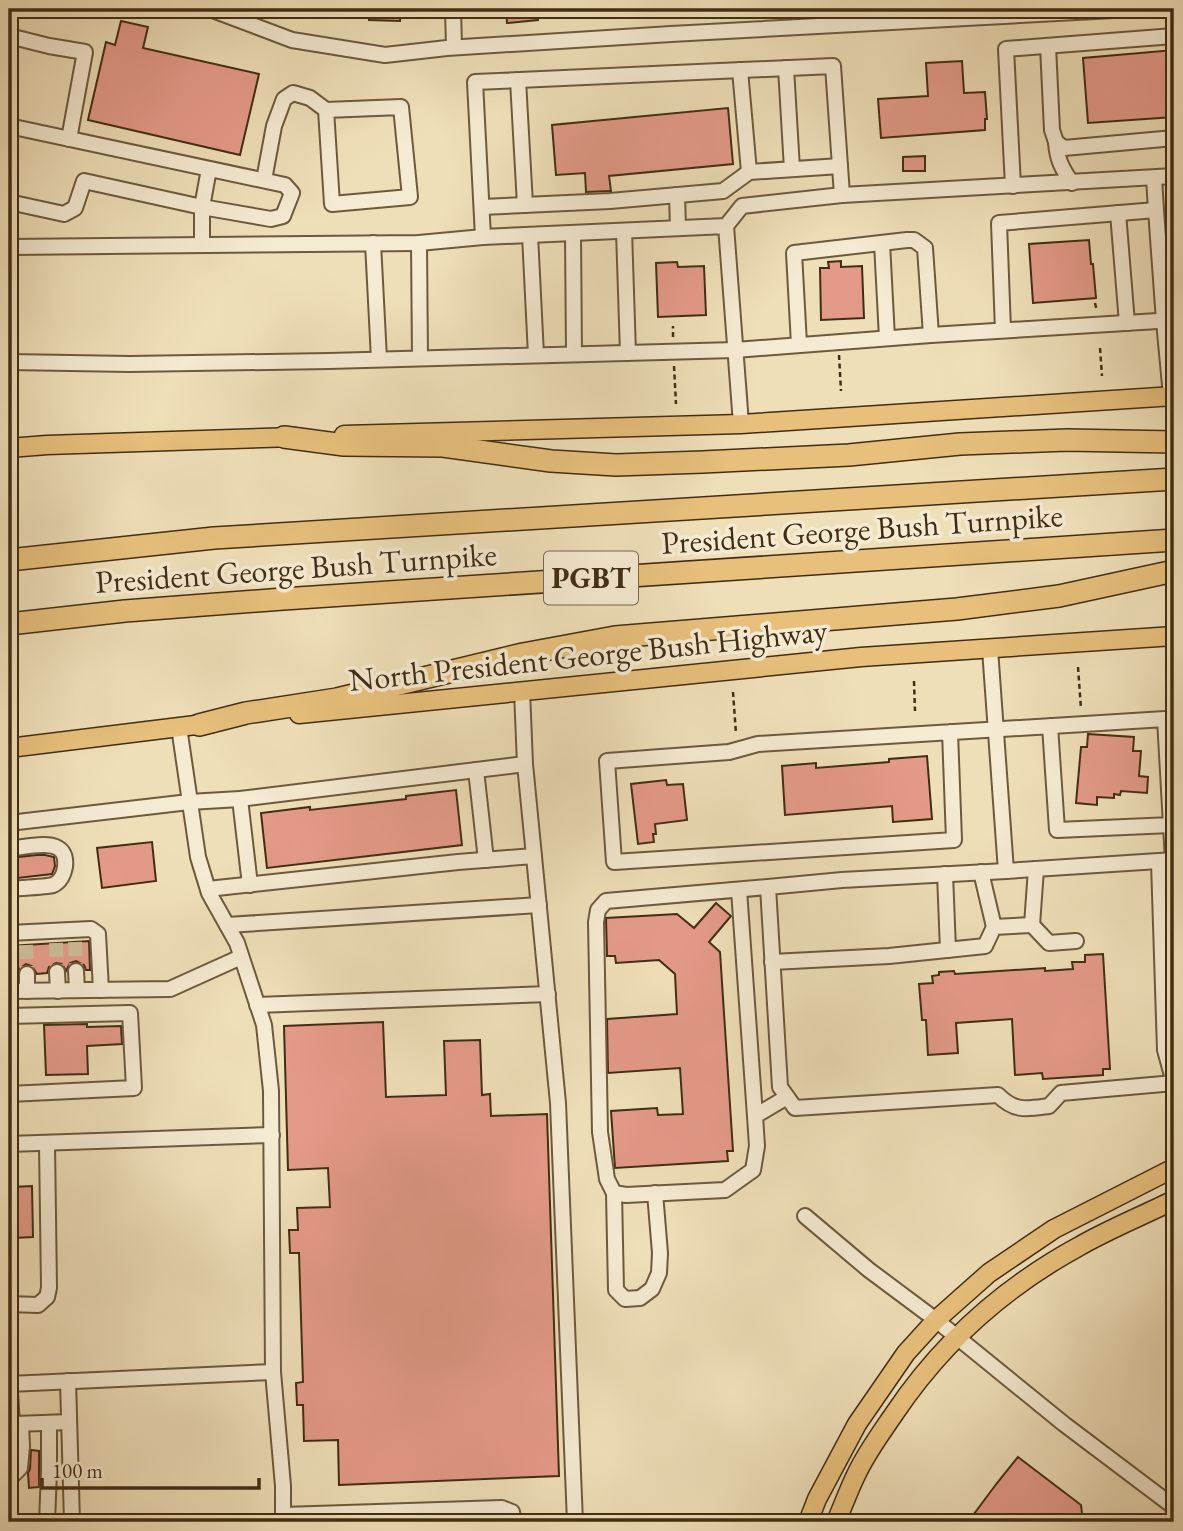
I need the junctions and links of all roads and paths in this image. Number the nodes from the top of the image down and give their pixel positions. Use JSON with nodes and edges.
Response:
{"nodes":[{"id":1,"x":210,"y":9,"type":"edge"},
{"id":2,"x":453,"y":9,"type":"edge"},
{"id":3,"x":1132,"y":9,"type":"edge"},
{"id":4,"x":9,"y":36,"type":"edge"},
{"id":5,"x":1174,"y":36,"type":"edge"},
{"id":6,"x":1048,"y":46,"type":"junction"},
{"id":7,"x":454,"y":47,"type":"junction"},
{"id":8,"x":786,"y":68,"type":"junction"},
{"id":9,"x":740,"y":71,"type":"junction"},
{"id":10,"x":518,"y":80,"type":"junction"},
{"id":11,"x":326,"y":110,"type":"junction"},
{"id":12,"x":9,"y":126,"type":"edge"},
{"id":13,"x":1174,"y":138,"type":"edge"},
{"id":14,"x":69,"y":139,"type":"junction"},
{"id":15,"x":1056,"y":142,"type":"junction"},
{"id":16,"x":840,"y":166,"type":"junction"},
{"id":17,"x":209,"y":169,"type":"junction"},
{"id":18,"x":792,"y":169,"type":"junction"},
{"id":19,"x":748,"y":172,"type":"junction"},
{"id":20,"x":1174,"y":176,"type":"edge"},
{"id":21,"x":1154,"y":178,"type":"junction"},
{"id":22,"x":264,"y":180,"type":"junction"},
{"id":23,"x":1072,"y":183,"type":"junction"},
{"id":24,"x":1013,"y":186,"type":"junction"},
{"id":25,"x":677,"y":195,"type":"junction"},
{"id":26,"x":842,"y":195,"type":"junction"},
{"id":27,"x":9,"y":202,"type":"edge"},
{"id":28,"x":526,"y":205,"type":"junction"},
{"id":29,"x":202,"y":207,"type":"junction"},
{"id":30,"x":482,"y":207,"type":"junction"},
{"id":31,"x":1156,"y":210,"type":"junction"},
{"id":32,"x":1118,"y":213,"type":"junction"},
{"id":33,"x":726,"y":226,"type":"junction"},
{"id":34,"x":678,"y":228,"type":"junction"},
{"id":35,"x":624,"y":231,"type":"junction"},
{"id":36,"x":573,"y":233,"type":"junction"},
{"id":37,"x":530,"y":235,"type":"junction"},
{"id":38,"x":484,"y":237,"type":"junction"},
{"id":39,"x":373,"y":243,"type":"junction"},
{"id":40,"x":419,"y":243,"type":"junction"},
{"id":41,"x":881,"y":243,"type":"junction"},
{"id":42,"x":202,"y":245,"type":"junction"},
{"id":43,"x":9,"y":247,"type":"edge"},
{"id":44,"x":1096,"y":303,"type":"dead end"},
{"id":45,"x":1097,"y":314,"type":"dead end"},
{"id":46,"x":1169,"y":321,"type":"edge"},
{"id":47,"x":1127,"y":323,"type":"junction"},
{"id":48,"x":673,"y":327,"type":"dead end"},
{"id":49,"x":1003,"y":330,"type":"junction"},
{"id":50,"x":931,"y":335,"type":"junction"},
{"id":51,"x":887,"y":338,"type":"junction"},
{"id":52,"x":673,"y":340,"type":"dead end"},
{"id":53,"x":799,"y":344,"type":"junction"},
{"id":54,"x":1100,"y":348,"type":"dead end"},
{"id":55,"x":735,"y":350,"type":"junction"},
{"id":56,"x":628,"y":352,"type":"junction"},
{"id":57,"x":838,"y":352,"type":"dead end"},
{"id":58,"x":574,"y":354,"type":"junction"},
{"id":59,"x":536,"y":355,"type":"junction"},
{"id":60,"x":421,"y":358,"type":"junction"},
{"id":61,"x":379,"y":359,"type":"junction"},
{"id":62,"x":674,"y":359,"type":"dead end"},
{"id":63,"x":9,"y":362,"type":"edge"},
{"id":64,"x":1102,"y":376,"type":"dead end"},
{"id":65,"x":841,"y":391,"type":"dead end"},
{"id":66,"x":1173,"y":396,"type":"edge"},
{"id":67,"x":676,"y":404,"type":"dead end"},
{"id":68,"x":741,"y":424,"type":"junction"},
{"id":69,"x":284,"y":437,"type":"junction"},
{"id":70,"x":1174,"y":442,"type":"edge"},
{"id":71,"x":47,"y":445,"type":"junction"},
{"id":72,"x":9,"y":448,"type":"edge"},
{"id":73,"x":9,"y":461,"type":"edge"},
{"id":74,"x":1174,"y":479,"type":"edge"},
{"id":75,"x":1174,"y":540,"type":"edge"},
{"id":76,"x":9,"y":560,"type":"edge"},
{"id":77,"x":1174,"y":571,"type":"edge"},
{"id":78,"x":9,"y":624,"type":"edge"},
{"id":79,"x":1174,"y":636,"type":"edge"},
{"id":80,"x":990,"y":649,"type":"junction"},
{"id":81,"x":1078,"y":667,"type":"dead end"},
{"id":82,"x":914,"y":681,"type":"dead end"},
{"id":83,"x":522,"y":691,"type":"junction"},
{"id":84,"x":733,"y":692,"type":"dead end"},
{"id":85,"x":915,"y":711,"type":"dead end"},
{"id":86,"x":1081,"y":714,"type":"dead end"},
{"id":87,"x":1170,"y":718,"type":"edge"},
{"id":88,"x":189,"y":726,"type":"junction"},
{"id":89,"x":1050,"y":726,"type":"junction"},
{"id":90,"x":996,"y":730,"type":"junction"},
{"id":91,"x":950,"y":732,"type":"junction"},
{"id":92,"x":737,"y":743,"type":"dead end"},
{"id":93,"x":9,"y":748,"type":"edge"},
{"id":94,"x":525,"y":764,"type":"junction"},
{"id":95,"x":476,"y":770,"type":"junction"},
{"id":96,"x":240,"y":799,"type":"junction"},
{"id":97,"x":189,"y":802,"type":"junction"},
{"id":98,"x":9,"y":823,"type":"edge"},
{"id":99,"x":1171,"y":825,"type":"junction"},
{"id":100,"x":9,"y":849,"type":"edge"},
{"id":101,"x":534,"y":856,"type":"junction"},
{"id":102,"x":486,"y":860,"type":"junction"},
{"id":103,"x":1169,"y":861,"type":"edge"},
{"id":104,"x":1036,"y":869,"type":"junction"},
{"id":105,"x":1006,"y":871,"type":"junction"},
{"id":106,"x":981,"y":872,"type":"junction"},
{"id":107,"x":945,"y":874,"type":"junction"},
{"id":108,"x":250,"y":885,"type":"junction"},
{"id":109,"x":768,"y":887,"type":"junction"},
{"id":110,"x":9,"y":889,"type":"edge"},
{"id":111,"x":208,"y":889,"type":"junction"},
{"id":112,"x":739,"y":890,"type":"junction"},
{"id":113,"x":539,"y":905,"type":"junction"},
{"id":114,"x":227,"y":925,"type":"junction"},
{"id":115,"x":1032,"y":925,"type":"junction"},
{"id":116,"x":994,"y":928,"type":"junction"},
{"id":117,"x":9,"y":933,"type":"edge"},
{"id":118,"x":1076,"y":941,"type":"dead end"},
{"id":119,"x":948,"y":950,"type":"junction"},
{"id":120,"x":241,"y":957,"type":"junction"},
{"id":121,"x":772,"y":962,"type":"junction"},
{"id":122,"x":76,"y":971,"type":"tunnel mouth"},
{"id":123,"x":57,"y":972,"type":"tunnel mouth"},
{"id":124,"x":27,"y":974,"type":"tunnel mouth"},
{"id":125,"x":58,"y":990,"type":"junction"},
{"id":126,"x":77,"y":990,"type":"junction"},
{"id":127,"x":101,"y":990,"type":"junction"},
{"id":128,"x":9,"y":991,"type":"edge"},
{"id":129,"x":27,"y":991,"type":"junction"},
{"id":130,"x":548,"y":993,"type":"junction"},
{"id":131,"x":257,"y":1005,"type":"junction"},
{"id":132,"x":9,"y":1016,"type":"edge"},
{"id":133,"x":1173,"y":1077,"type":"edge"},
{"id":134,"x":9,"y":1094,"type":"edge"},
{"id":135,"x":787,"y":1097,"type":"junction"},
{"id":136,"x":755,"y":1116,"type":"junction"},
{"id":137,"x":272,"y":1135,"type":"junction"},
{"id":138,"x":47,"y":1143,"type":"junction"},
{"id":139,"x":9,"y":1144,"type":"edge"},
{"id":140,"x":1174,"y":1168,"type":"edge"},
{"id":141,"x":614,"y":1193,"type":"junction"},
{"id":142,"x":655,"y":1193,"type":"junction"},
{"id":143,"x":1174,"y":1200,"type":"edge"},
{"id":144,"x":805,"y":1216,"type":"dead end"},
{"id":145,"x":9,"y":1304,"type":"edge"},
{"id":146,"x":936,"y":1320,"type":"junction"},
{"id":147,"x":956,"y":1336,"type":"junction"},
{"id":148,"x":272,"y":1373,"type":"junction"},
{"id":149,"x":9,"y":1375,"type":"edge"},
{"id":150,"x":68,"y":1381,"type":"junction"},
{"id":151,"x":9,"y":1384,"type":"edge"},
{"id":152,"x":69,"y":1422,"type":"junction"},
{"id":153,"x":49,"y":1423,"type":"junction"},
{"id":154,"x":14,"y":1424,"type":"edge"},
{"id":155,"x":9,"y":1479,"type":"edge"},
{"id":156,"x":1174,"y":1507,"type":"edge"},
{"id":157,"x":283,"y":1519,"type":"edge"},
{"id":158,"x":47,"y":1522,"type":"edge"},
{"id":159,"x":72,"y":1522,"type":"edge"},
{"id":160,"x":514,"y":1522,"type":"edge"},
{"id":161,"x":575,"y":1522,"type":"edge"},
{"id":162,"x":808,"y":1522,"type":"edge"},
{"id":163,"x":836,"y":1522,"type":"edge"}],
"edges":[{"from":1,"to":7,"type":"lane"},
{"from":2,"to":7,"type":"lane"},
{"from":3,"to":7,"type":"lane"},
{"from":4,"to":14,"type":"lane"},
{"from":5,"to":6,"type":"lane"},
{"from":6,"to":15,"type":"lane"},
{"from":6,"to":24,"type":"lane"},
{"from":8,"to":9,"type":"lane"},
{"from":8,"to":16,"type":"lane"},
{"from":8,"to":18,"type":"lane"},
{"from":9,"to":10,"type":"lane"},
{"from":9,"to":19,"type":"lane"},
{"from":10,"to":28,"type":"lane"},
{"from":10,"to":30,"type":"lane"},
{"from":11,"to":11,"type":"lane"},
{"from":11,"to":22,"type":"lane"},
{"from":12,"to":14,"type":"lane"},
{"from":13,"to":15,"type":"lane"},
{"from":14,"to":17,"type":"lane"},
{"from":15,"to":23,"type":"lane"},
{"from":16,"to":18,"type":"lane"},
{"from":16,"to":26,"type":"lane"},
{"from":17,"to":22,"type":"lane"},
{"from":17,"to":29,"type":"lane"},
{"from":18,"to":19,"type":"lane"},
{"from":19,"to":25,"type":"lane"},
{"from":20,"to":21,"type":"lane"},
{"from":21,"to":23,"type":"lane"},
{"from":21,"to":31,"type":"lane"},
{"from":22,"to":29,"type":"lane"},
{"from":23,"to":24,"type":"lane"},
{"from":24,"to":26,"type":"lane"},
{"from":25,"to":28,"type":"lane"},
{"from":25,"to":34,"type":"lane"},
{"from":26,"to":33,"type":"lane"},
{"from":27,"to":29,"type":"lane"},
{"from":28,"to":30,"type":"lane"},
{"from":29,"to":42,"type":"lane"},
{"from":30,"to":38,"type":"lane"},
{"from":31,"to":32,"type":"lane"},
{"from":31,"to":46,"type":"lane"},
{"from":32,"to":47,"type":"lane"},
{"from":32,"to":49,"type":"lane"},
{"from":33,"to":34,"type":"lane"},
{"from":33,"to":55,"type":"lane"},
{"from":34,"to":35,"type":"lane"},
{"from":35,"to":36,"type":"lane"},
{"from":35,"to":56,"type":"lane"},
{"from":36,"to":37,"type":"lane"},
{"from":36,"to":58,"type":"lane"},
{"from":37,"to":38,"type":"lane"},
{"from":37,"to":59,"type":"lane"},
{"from":38,"to":40,"type":"lane"},
{"from":39,"to":40,"type":"lane"},
{"from":39,"to":42,"type":"lane"},
{"from":39,"to":61,"type":"lane"},
{"from":40,"to":60,"type":"lane"},
{"from":41,"to":50,"type":"lane"},
{"from":41,"to":51,"type":"lane"},
{"from":41,"to":53,"type":"lane"},
{"from":42,"to":43,"type":"lane"},
{"from":44,"to":45,"type":"path"},
{"from":46,"to":47,"type":"lane"},
{"from":46,"to":66,"type":"lane"},
{"from":47,"to":49,"type":"lane"},
{"from":48,"to":52,"type":"path"},
{"from":49,"to":50,"type":"lane"},
{"from":50,"to":51,"type":"lane"},
{"from":51,"to":53,"type":"lane"},
{"from":53,"to":55,"type":"lane"},
{"from":54,"to":64,"type":"path"},
{"from":55,"to":56,"type":"lane"},
{"from":55,"to":68,"type":"lane"},
{"from":56,"to":58,"type":"lane"},
{"from":57,"to":65,"type":"path"},
{"from":58,"to":59,"type":"lane"},
{"from":59,"to":60,"type":"lane"},
{"from":60,"to":61,"type":"lane"},
{"from":61,"to":63,"type":"lane"},
{"from":62,"to":67,"type":"path"},
{"from":66,"to":68,"type":"main road"},
{"from":68,"to":69,"type":"main road"},
{"from":69,"to":70,"type":"highway"},
{"from":69,"to":71,"type":"main road"},
{"from":71,"to":72,"type":"main road"},
{"from":71,"to":73,"type":"main road"},
{"from":74,"to":76,"type":"highway","name":"President George Bush Turnpike","number":"PGBT"},
{"from":75,"to":78,"type":"highway","name":"President George Bush Turnpike","number":"PGBT"},
{"from":77,"to":88,"type":"highway"},
{"from":79,"to":80,"type":"main road","name":"North President George Bush Highway"},
{"from":80,"to":83,"type":"main road","name":"North President George Bush Highway"},
{"from":80,"to":90,"type":"lane"},
{"from":81,"to":86,"type":"path"},
{"from":82,"to":85,"type":"path"},
{"from":83,"to":88,"type":"main road","name":"North President George Bush Highway"},
{"from":83,"to":94,"type":"lane"},
{"from":84,"to":92,"type":"path"},
{"from":87,"to":89,"type":"lane"},
{"from":87,"to":99,"type":"lane"},
{"from":88,"to":93,"type":"main road","name":"North President George Bush Highway"},
{"from":88,"to":97,"type":"lane"},
{"from":89,"to":90,"type":"lane"},
{"from":89,"to":99,"type":"lane"},
{"from":90,"to":91,"type":"lane"},
{"from":90,"to":105,"type":"lane"},
{"from":91,"to":91,"type":"lane"},
{"from":94,"to":95,"type":"lane"},
{"from":94,"to":101,"type":"lane"},
{"from":95,"to":96,"type":"lane"},
{"from":95,"to":102,"type":"lane"},
{"from":96,"to":97,"type":"lane"},
{"from":96,"to":108,"type":"lane"},
{"from":97,"to":98,"type":"lane"},
{"from":97,"to":111,"type":"lane"},
{"from":99,"to":103,"type":"lane"},
{"from":100,"to":110,"type":"lane"},
{"from":101,"to":102,"type":"lane"},
{"from":101,"to":113,"type":"lane"},
{"from":102,"to":108,"type":"lane"},
{"from":103,"to":104,"type":"lane"},
{"from":103,"to":133,"type":"lane"},
{"from":104,"to":105,"type":"lane"},
{"from":104,"to":115,"type":"lane"},
{"from":105,"to":106,"type":"lane"},
{"from":106,"to":107,"type":"lane"},
{"from":106,"to":116,"type":"lane"},
{"from":107,"to":109,"type":"lane"},
{"from":107,"to":119,"type":"lane"},
{"from":108,"to":111,"type":"lane"},
{"from":109,"to":112,"type":"lane"},
{"from":109,"to":121,"type":"lane"},
{"from":111,"to":114,"type":"lane"},
{"from":112,"to":136,"type":"lane"},
{"from":112,"to":141,"type":"lane"},
{"from":113,"to":114,"type":"lane"},
{"from":113,"to":130,"type":"lane"},
{"from":114,"to":120,"type":"lane"},
{"from":115,"to":116,"type":"lane"},
{"from":115,"to":118,"type":"lane"},
{"from":116,"to":119,"type":"lane"},
{"from":117,"to":127,"type":"lane"},
{"from":119,"to":121,"type":"lane"},
{"from":120,"to":127,"type":"lane"},
{"from":120,"to":131,"type":"lane"},
{"from":121,"to":135,"type":"lane"},
{"from":122,"to":126,"type":"lane"},
{"from":123,"to":125,"type":"lane"},
{"from":124,"to":129,"type":"lane"},
{"from":125,"to":126,"type":"lane"},
{"from":125,"to":129,"type":"lane"},
{"from":126,"to":127,"type":"lane"},
{"from":128,"to":129,"type":"lane"},
{"from":130,"to":131,"type":"lane"},
{"from":130,"to":161,"type":"lane"},
{"from":131,"to":137,"type":"lane"},
{"from":132,"to":134,"type":"lane"},
{"from":133,"to":135,"type":"lane"},
{"from":135,"to":136,"type":"lane"},
{"from":136,"to":142,"type":"lane"},
{"from":137,"to":138,"type":"lane"},
{"from":137,"to":148,"type":"lane"},
{"from":138,"to":139,"type":"lane"},
{"from":138,"to":145,"type":"lane"},
{"from":140,"to":146,"type":"main road"},
{"from":141,"to":142,"type":"lane"},
{"from":141,"to":142,"type":"lane"},
{"from":143,"to":147,"type":"main road"},
{"from":144,"to":146,"type":"lane"},
{"from":146,"to":147,"type":"lane"},
{"from":146,"to":162,"type":"main road"},
{"from":147,"to":156,"type":"lane"},
{"from":147,"to":163,"type":"main road"},
{"from":148,"to":150,"type":"lane"},
{"from":148,"to":157,"type":"lane"},
{"from":149,"to":151,"type":"lane"},
{"from":150,"to":151,"type":"lane"},
{"from":150,"to":152,"type":"lane"},
{"from":151,"to":154,"type":"lane"},
{"from":152,"to":153,"type":"lane"},
{"from":152,"to":159,"type":"lane"},
{"from":153,"to":154,"type":"lane"},
{"from":153,"to":158,"type":"lane"},
{"from":154,"to":155,"type":"lane"},
{"from":157,"to":160,"type":"lane"}]}
